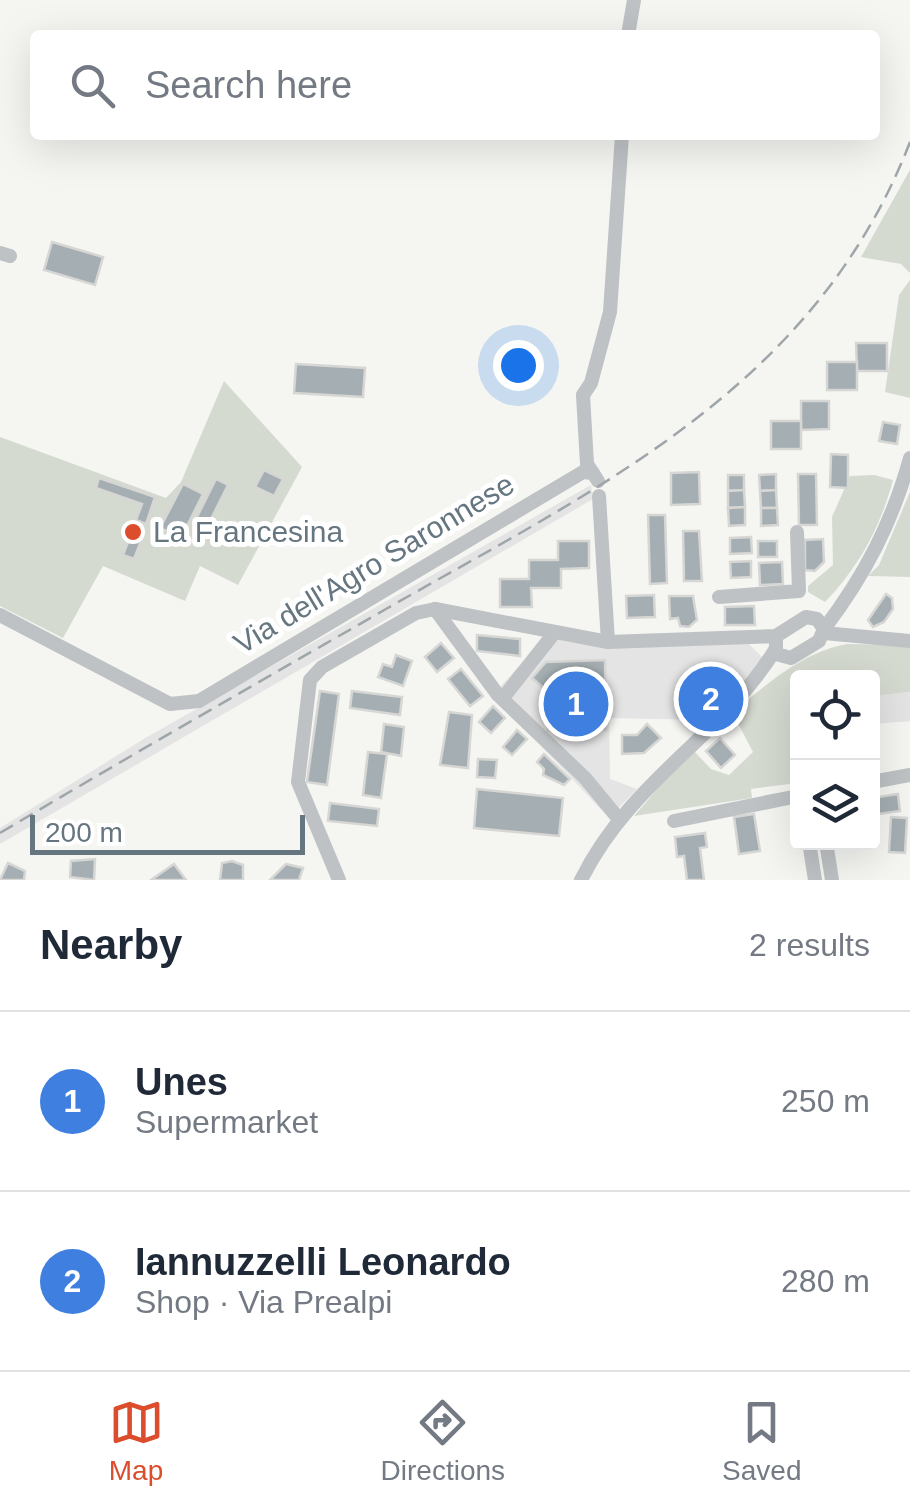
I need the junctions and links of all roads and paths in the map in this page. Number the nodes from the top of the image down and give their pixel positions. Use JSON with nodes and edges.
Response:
{"nodes":[{"id":1,"x":634,"y":0,"type":"edge"},
{"id":2,"x":629,"y":30,"type":"edge"},
{"id":3,"x":622,"y":140,"type":"edge"},
{"id":4,"x":910,"y":458,"type":"edge"},
{"id":5,"x":596,"y":483,"type":"junction"},
{"id":6,"x":796,"y":532,"type":"dead end"},
{"id":7,"x":719,"y":597,"type":"dead end"},
{"id":8,"x":848,"y":597,"type":"junction"},
{"id":9,"x":430,"y":609,"type":"junction"},
{"id":10,"x":0,"y":616,"type":"edge"},
{"id":11,"x":806,"y":617,"type":"junction"},
{"id":12,"x":555,"y":632,"type":"junction"},
{"id":13,"x":820,"y":636,"type":"junction"},
{"id":14,"x":910,"y":641,"type":"edge"},
{"id":15,"x":608,"y":642,"type":"junction"},
{"id":16,"x":775,"y":644,"type":"junction"},
{"id":17,"x":790,"y":658,"type":"junction"},
{"id":18,"x":750,"y":686,"type":"junction"},
{"id":19,"x":502,"y":698,"type":"junction"},
{"id":20,"x":910,"y":775,"type":"edge"},
{"id":21,"x":880,"y":781,"type":"edge"},
{"id":22,"x":790,"y":798,"type":"edge"},
{"id":23,"x":618,"y":818,"type":"junction"},
{"id":24,"x":674,"y":820,"type":"dead end"},
{"id":25,"x":811,"y":850,"type":"edge"},
{"id":26,"x":827,"y":850,"type":"edge"},
{"id":27,"x":330,"y":858,"type":"junction"},
{"id":28,"x":329,"y":880,"type":"edge"},
{"id":29,"x":339,"y":880,"type":"edge"},
{"id":30,"x":581,"y":880,"type":"edge"},
{"id":31,"x":815,"y":880,"type":"edge"},
{"id":32,"x":832,"y":880,"type":"edge"}],
"edges":[{"from":1,"to":2,"type":"street"},
{"from":3,"to":5,"type":"street"},
{"from":4,"to":8,"type":"street"},
{"from":5,"to":10,"type":"street","name":"Via dell'Agro Saronnese"},
{"from":5,"to":15,"type":"street"},
{"from":6,"to":7,"type":"street"},
{"from":8,"to":11,"type":"street"},
{"from":8,"to":13,"type":"street"},
{"from":9,"to":12,"type":"street"},
{"from":9,"to":19,"type":"street"},
{"from":9,"to":27,"type":"street"},
{"from":11,"to":13,"type":"street"},
{"from":11,"to":16,"type":"street"},
{"from":12,"to":15,"type":"street"},
{"from":12,"to":19,"type":"street"},
{"from":13,"to":14,"type":"street"},
{"from":13,"to":17,"type":"street"},
{"from":15,"to":16,"type":"street"},
{"from":16,"to":17,"type":"street"},
{"from":16,"to":18,"type":"street"},
{"from":17,"to":18,"type":"street"},
{"from":18,"to":23,"type":"street"},
{"from":19,"to":23,"type":"street"},
{"from":20,"to":21,"type":"street"},
{"from":22,"to":24,"type":"street"},
{"from":23,"to":30,"type":"street"},
{"from":25,"to":31,"type":"street"},
{"from":26,"to":32,"type":"street"},
{"from":27,"to":28,"type":"street"},
{"from":27,"to":29,"type":"street"}]}
